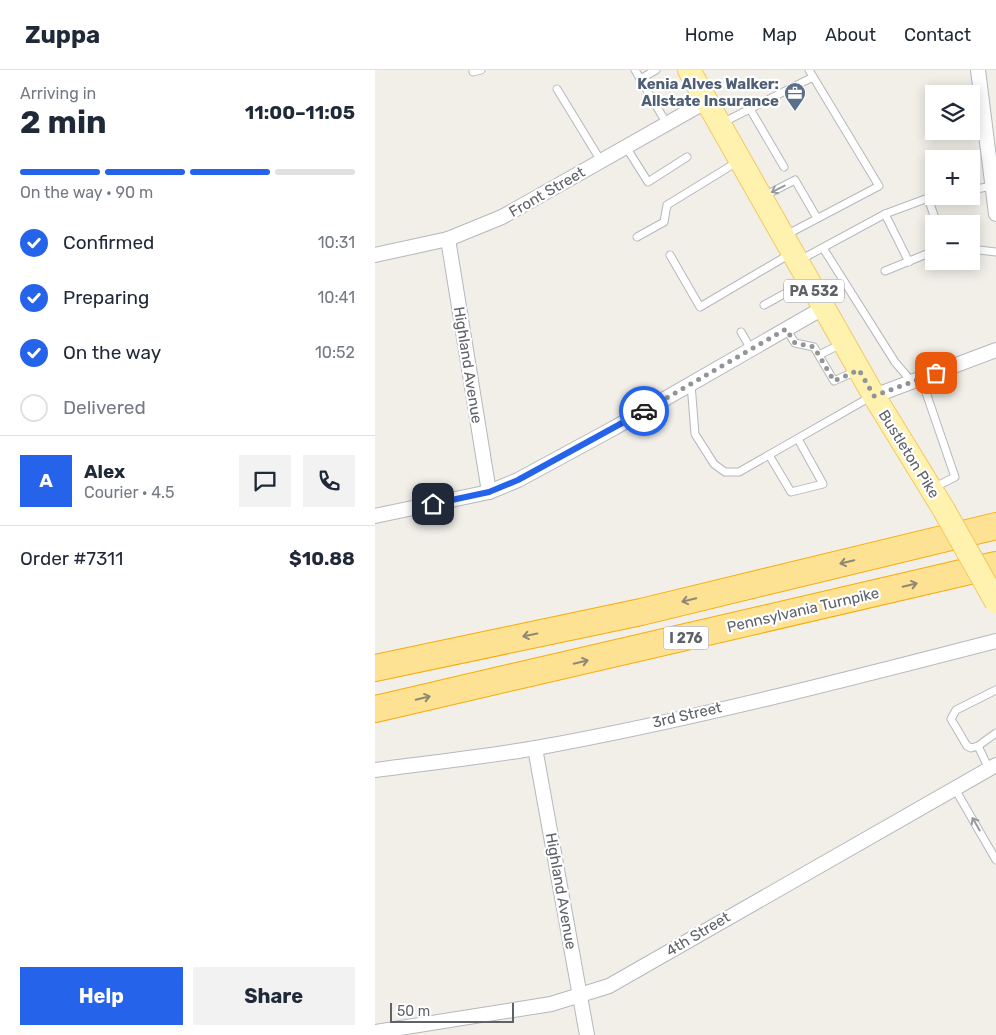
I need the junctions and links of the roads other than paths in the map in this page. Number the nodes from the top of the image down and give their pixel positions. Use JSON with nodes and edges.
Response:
{"nodes":[{"id":1,"x":635,"y":70,"type":"edge"},
{"id":2,"x":657,"y":70,"type":"edge"},
{"id":3,"x":689,"y":70,"type":"edge"},
{"id":4,"x":978,"y":70,"type":"edge"},
{"id":5,"x":811,"y":73,"type":"edge"},
{"id":6,"x":640,"y":79,"type":"junction"},
{"id":7,"x":557,"y":88,"type":"dead end"},
{"id":8,"x":707,"y":101,"type":"junction"},
{"id":9,"x":750,"y":109,"type":"junction"},
{"id":10,"x":667,"y":124,"type":"junction"},
{"id":11,"x":720,"y":124,"type":"junction"},
{"id":12,"x":626,"y":147,"type":"junction"},
{"id":13,"x":687,"y":157,"type":"dead end"},
{"id":14,"x":740,"y":160,"type":"junction"},
{"id":15,"x":601,"y":161,"type":"junction"},
{"id":16,"x":784,"y":167,"type":"dead end"},
{"id":17,"x":992,"y":186,"type":"junction"},
{"id":18,"x":980,"y":188,"type":"edge"},
{"id":19,"x":761,"y":197,"type":"junction"},
{"id":20,"x":925,"y":199,"type":"edge"},
{"id":21,"x":885,"y":214,"type":"junction"},
{"id":22,"x":996,"y":214,"type":"edge"},
{"id":23,"x":817,"y":218,"type":"junction"},
{"id":24,"x":637,"y":237,"type":"dead end"},
{"id":25,"x":447,"y":239,"type":"junction"},
{"id":26,"x":823,"y":248,"type":"junction"},
{"id":27,"x":980,"y":250,"type":"edge"},
{"id":28,"x":996,"y":252,"type":"edge"},
{"id":29,"x":670,"y":254,"type":"dead end"},
{"id":30,"x":375,"y":255,"type":"edge"},
{"id":31,"x":925,"y":255,"type":"edge"},
{"id":32,"x":795,"y":258,"type":"junction"},
{"id":33,"x":909,"y":262,"type":"junction"},
{"id":34,"x":885,"y":271,"type":"dead end"},
{"id":35,"x":763,"y":305,"type":"dead end"},
{"id":36,"x":823,"y":308,"type":"junction"},
{"id":37,"x":786,"y":329,"type":"junction"},
{"id":38,"x":741,"y":332,"type":"dead end"},
{"id":39,"x":843,"y":342,"type":"junction"},
{"id":40,"x":751,"y":349,"type":"junction"},
{"id":41,"x":996,"y":350,"type":"edge"},
{"id":42,"x":819,"y":355,"type":"junction"},
{"id":43,"x":859,"y":370,"type":"junction"},
{"id":44,"x":916,"y":380,"type":"junction"},
{"id":45,"x":691,"y":384,"type":"junction"},
{"id":46,"x":874,"y":396,"type":"junction"},
{"id":47,"x":797,"y":439,"type":"junction"},
{"id":48,"x":769,"y":455,"type":"junction"},
{"id":49,"x":931,"y":489,"type":"junction"},
{"id":50,"x":489,"y":492,"type":"junction"},
{"id":51,"x":375,"y":516,"type":"edge"},
{"id":52,"x":996,"y":526,"type":"edge"},
{"id":53,"x":996,"y":565,"type":"edge"},
{"id":54,"x":996,"y":602,"type":"edge"},
{"id":55,"x":996,"y":641,"type":"edge"},
{"id":56,"x":375,"y":668,"type":"edge"},
{"id":57,"x":996,"y":690,"type":"edge"},
{"id":58,"x":375,"y":709,"type":"edge"},
{"id":59,"x":996,"y":733,"type":"edge"},
{"id":60,"x":978,"y":746,"type":"junction"},
{"id":61,"x":535,"y":748,"type":"junction"},
{"id":62,"x":992,"y":767,"type":"edge"},
{"id":63,"x":375,"y":770,"type":"edge"},
{"id":64,"x":955,"y":789,"type":"junction"},
{"id":65,"x":996,"y":860,"type":"edge"},
{"id":66,"x":579,"y":996,"type":"junction"},
{"id":67,"x":375,"y":1032,"type":"edge"},
{"id":68,"x":587,"y":1035,"type":"edge"}],
"edges":[{"from":1,"to":6,"type":"lane"},
{"from":2,"to":6,"type":"lane"},
{"from":3,"to":8,"type":"main road","name":"Bustleton Pike","number":"PA 532"},
{"from":4,"to":17,"type":"street"},
{"from":5,"to":9,"type":"lane"},
{"from":5,"to":23,"type":"lane"},
{"from":6,"to":10,"type":"lane"},
{"from":7,"to":15,"type":"lane"},
{"from":8,"to":10,"type":"street","name":"Front Street"},
{"from":8,"to":11,"type":"main road","name":"Bustleton Pike","number":"PA 532"},
{"from":9,"to":11,"type":"lane"},
{"from":9,"to":16,"type":"lane"},
{"from":10,"to":12,"type":"street","name":"Front Street"},
{"from":11,"to":14,"type":"main road","name":"Bustleton Pike","number":"PA 532"},
{"from":12,"to":13,"type":"lane"},
{"from":12,"to":15,"type":"street","name":"Front Street"},
{"from":14,"to":19,"type":"main road","name":"Bustleton Pike","number":"PA 532"},
{"from":14,"to":24,"type":"lane"},
{"from":15,"to":25,"type":"street","name":"Front Street"},
{"from":17,"to":18,"type":"lane"},
{"from":17,"to":22,"type":"street"},
{"from":23,"to":19,"type":"lane","one_way":true},
{"from":19,"to":32,"type":"main road","name":"Bustleton Pike","number":"PA 532"},
{"from":20,"to":21,"type":"lane"},
{"from":21,"to":26,"type":"lane"},
{"from":21,"to":33,"type":"lane"},
{"from":23,"to":32,"type":"lane"},
{"from":25,"to":30,"type":"street","name":"Front Street"},
{"from":25,"to":50,"type":"street","name":"Highland Avenue"},
{"from":26,"to":32,"type":"lane"},
{"from":26,"to":44,"type":"lane"},
{"from":27,"to":28,"type":"lane"},
{"from":29,"to":32,"type":"lane"},
{"from":31,"to":33,"type":"lane"},
{"from":32,"to":35,"type":"lane"},
{"from":32,"to":36,"type":"main road","name":"Bustleton Pike","number":"PA 532"},
{"from":33,"to":34,"type":"lane"},
{"from":36,"to":37,"type":"street"},
{"from":36,"to":39,"type":"main road","name":"Bustleton Pike","number":"PA 532"},
{"from":37,"to":40,"type":"street"},
{"from":37,"to":42,"type":"lane"},
{"from":38,"to":40,"type":"lane"},
{"from":39,"to":42,"type":"lane"},
{"from":39,"to":43,"type":"main road","name":"Bustleton Pike","number":"PA 532"},
{"from":40,"to":45,"type":"street"},
{"from":41,"to":44,"type":"street"},
{"from":42,"to":43,"type":"lane"},
{"from":43,"to":46,"type":"main road","name":"Bustleton Pike","number":"PA 532"},
{"from":44,"to":46,"type":"street"},
{"from":44,"to":49,"type":"lane"},
{"from":45,"to":48,"type":"lane"},
{"from":45,"to":50,"type":"street"},
{"from":46,"to":47,"type":"lane"},
{"from":46,"to":49,"type":"main road","name":"Bustleton Pike","number":"PA 532"},
{"from":47,"to":48,"type":"lane"},
{"from":47,"to":48,"type":"lane"},
{"from":49,"to":54,"type":"main road","name":"Bustleton Pike","number":"PA 532","bridge":true},
{"from":50,"to":51,"type":"street"},
{"from":52,"to":56,"type":"highway","number":"I 276","one_way":true},
{"from":58,"to":53,"type":"highway","name":"Pennsylvania Turnpike","number":"I 276","one_way":true},
{"from":55,"to":61,"type":"street","name":"3rd Street"},
{"from":57,"to":60,"type":"lane"},
{"from":59,"to":60,"type":"lane"},
{"from":60,"to":62,"type":"lane"},
{"from":61,"to":63,"type":"street","name":"3rd Street"},
{"from":61,"to":66,"type":"street","name":"Highland Avenue"},
{"from":62,"to":64,"type":"street","name":"4th Street"},
{"from":65,"to":64,"type":"lane","one_way":true},
{"from":64,"to":66,"type":"street","name":"4th Street"},
{"from":66,"to":67,"type":"street","name":"4th Street"},
{"from":66,"to":68,"type":"street","name":"Highland Avenue"}]}
